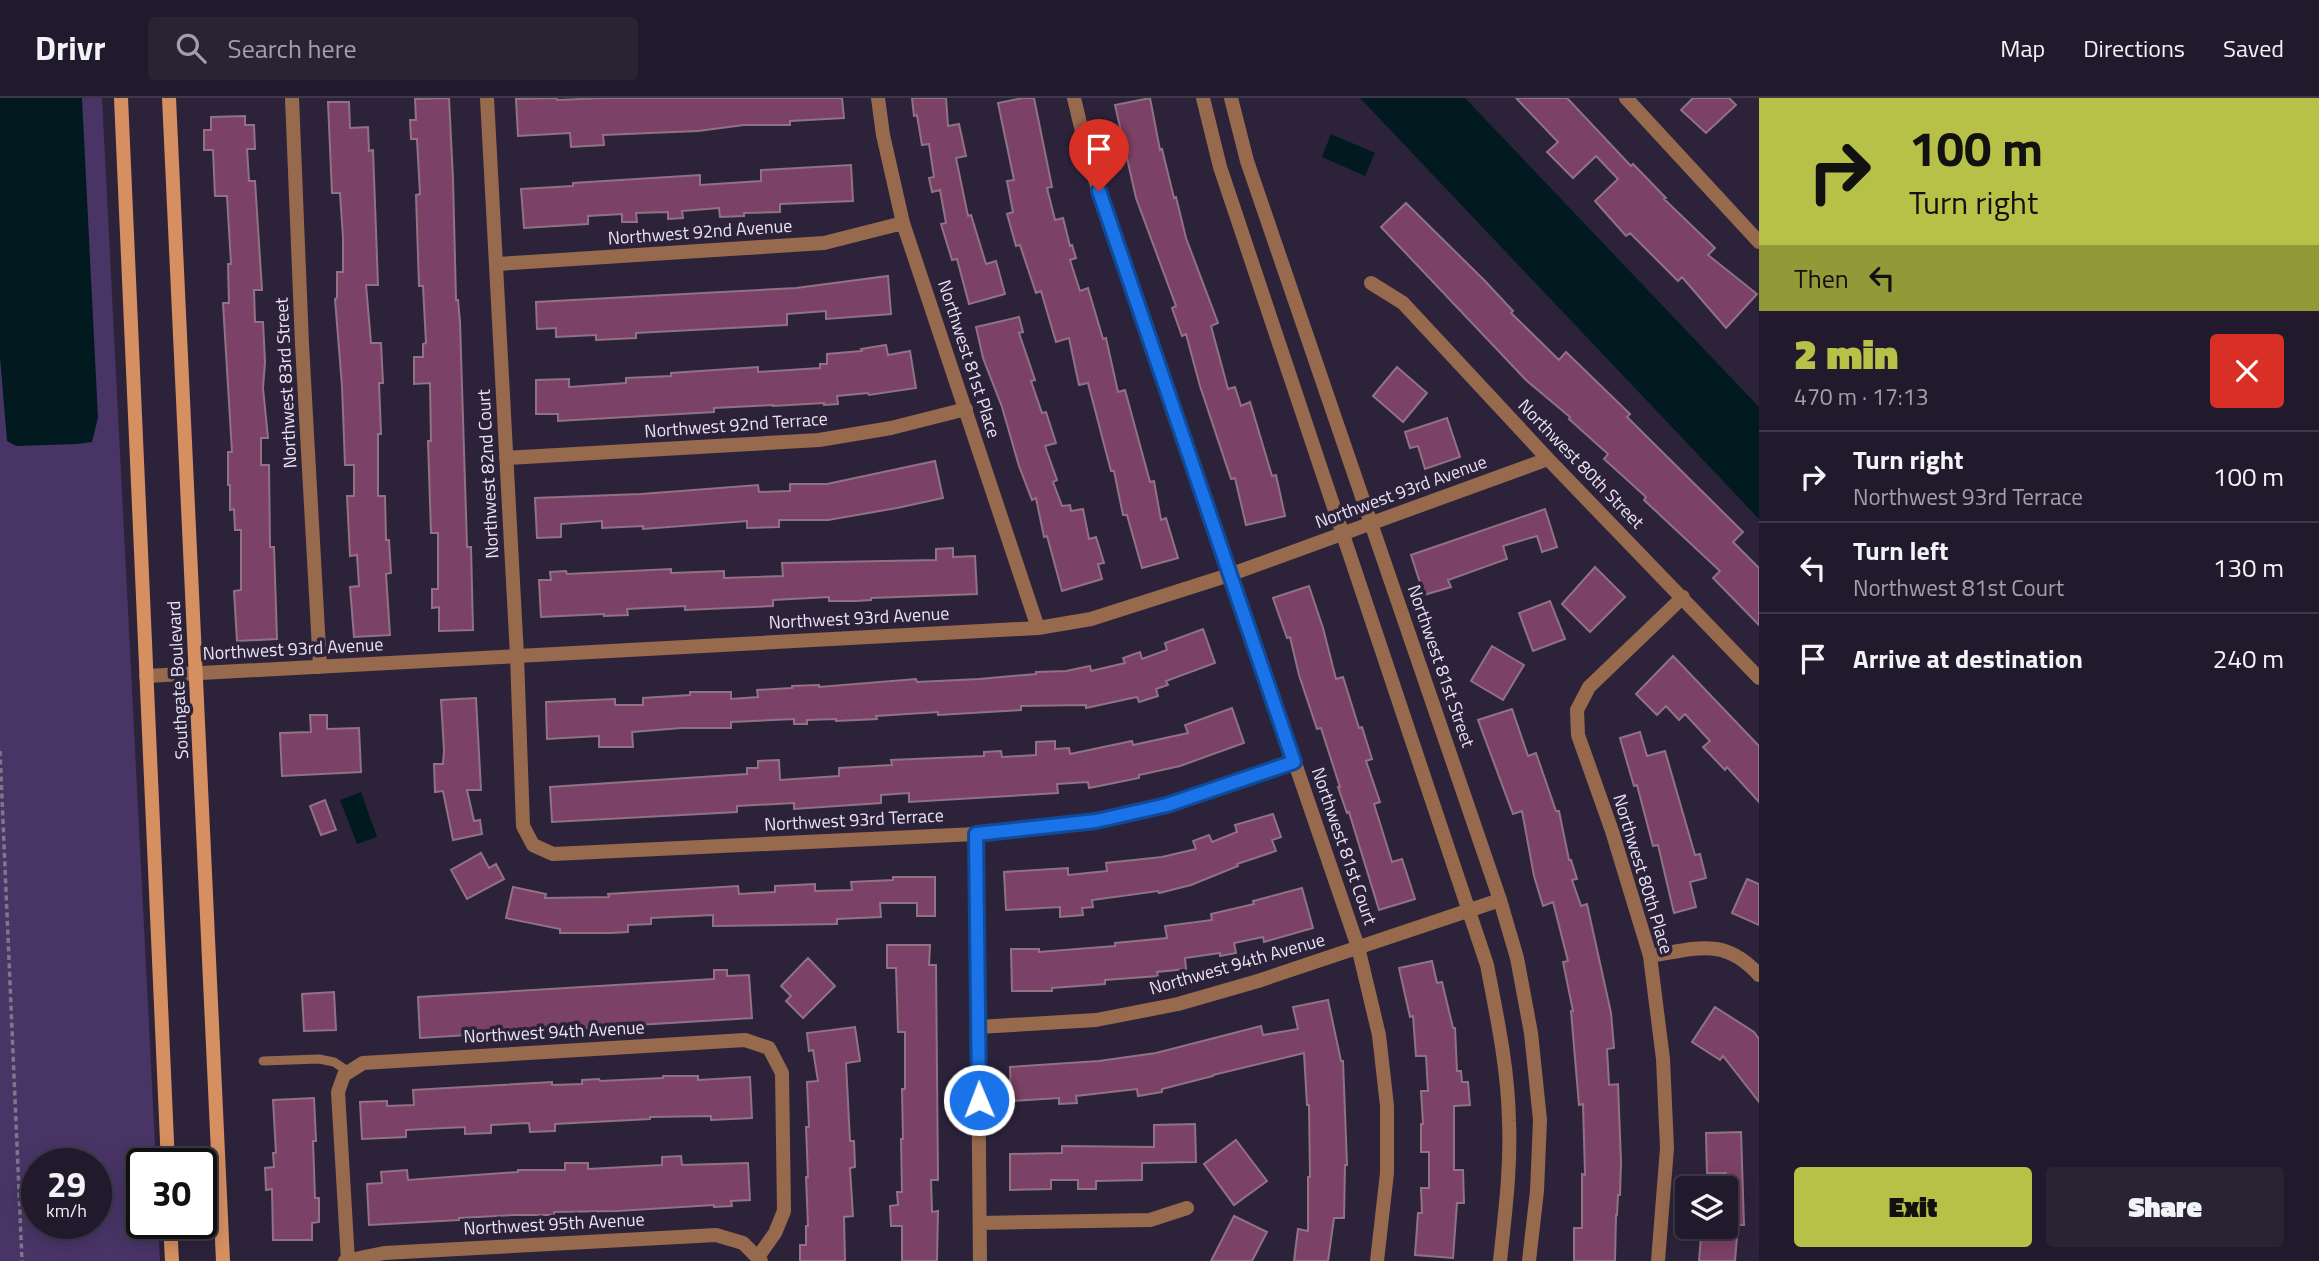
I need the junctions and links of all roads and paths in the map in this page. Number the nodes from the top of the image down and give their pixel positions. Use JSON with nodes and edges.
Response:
{"nodes":[{"id":1,"x":121,"y":98,"type":"edge"},
{"id":2,"x":169,"y":98,"type":"edge"},
{"id":3,"x":292,"y":98,"type":"edge"},
{"id":4,"x":488,"y":98,"type":"edge"},
{"id":5,"x":878,"y":98,"type":"edge"},
{"id":6,"x":1074,"y":98,"type":"edge"},
{"id":7,"x":1203,"y":98,"type":"edge"},
{"id":8,"x":1231,"y":98,"type":"edge"},
{"id":9,"x":1634,"y":101,"type":"edge"},
{"id":10,"x":903,"y":223,"type":"junction"},
{"id":11,"x":1759,"y":242,"type":"edge"},
{"id":12,"x":498,"y":264,"type":"junction"},
{"id":13,"x":1371,"y":283,"type":"dead end"},
{"id":14,"x":966,"y":409,"type":"junction"},
{"id":15,"x":506,"y":458,"type":"junction"},
{"id":16,"x":1548,"y":459,"type":"junction"},
{"id":17,"x":1372,"y":523,"type":"junction"},
{"id":18,"x":1343,"y":533,"type":"junction"},
{"id":19,"x":1229,"y":575,"type":"junction"},
{"id":20,"x":1683,"y":597,"type":"junction"},
{"id":21,"x":1038,"y":628,"type":"junction"},
{"id":22,"x":517,"y":656,"type":"junction"},
{"id":23,"x":320,"y":667,"type":"junction"},
{"id":24,"x":198,"y":674,"type":"junction"},
{"id":25,"x":145,"y":676,"type":"junction"},
{"id":26,"x":1759,"y":678,"type":"edge"},
{"id":27,"x":0,"y":751,"type":"edge"},
{"id":28,"x":1294,"y":762,"type":"junction"},
{"id":29,"x":976,"y":834,"type":"junction"},
{"id":30,"x":533,"y":845,"type":"joint"},
{"id":31,"x":1500,"y":900,"type":"junction"},
{"id":32,"x":1470,"y":910,"type":"junction"},
{"id":33,"x":1358,"y":947,"type":"junction"},
{"id":34,"x":1650,"y":956,"type":"junction"},
{"id":35,"x":1759,"y":975,"type":"edge"},
{"id":36,"x":978,"y":1027,"type":"junction"},
{"id":37,"x":263,"y":1061,"type":"dead end"},
{"id":38,"x":346,"y":1073,"type":"junction"},
{"id":39,"x":167,"y":1148,"type":"edge"},
{"id":40,"x":1187,"y":1208,"type":"dead end"},
{"id":41,"x":980,"y":1223,"type":"junction"},
{"id":42,"x":171,"y":1239,"type":"edge"},
{"id":43,"x":760,"y":1259,"type":"edge"},
{"id":44,"x":22,"y":1261,"type":"edge"},
{"id":45,"x":172,"y":1261,"type":"edge"},
{"id":46,"x":223,"y":1261,"type":"edge"},
{"id":47,"x":347,"y":1261,"type":"edge"},
{"id":48,"x":980,"y":1261,"type":"edge"},
{"id":49,"x":1377,"y":1261,"type":"edge"},
{"id":50,"x":1500,"y":1261,"type":"edge"},
{"id":51,"x":1529,"y":1261,"type":"edge"},
{"id":52,"x":1658,"y":1261,"type":"edge"}],
"edges":[{"from":1,"to":25,"type":"main road","name":"Southgate Boulevard"},
{"from":2,"to":24,"type":"main road","name":"Southgate Boulevard"},
{"from":3,"to":23,"type":"street","name":"Northwest 83rd Street"},
{"from":4,"to":12,"type":"street","name":"Northwest 82nd Court"},
{"from":5,"to":10,"type":"street","name":"Northwest 81st Place"},
{"from":6,"to":19,"type":"street","name":"Northwest 81st Court"},
{"from":7,"to":18,"type":"street"},
{"from":8,"to":17,"type":"street","name":"Northwest 81st Street"},
{"from":9,"to":11,"type":"street"},
{"from":10,"to":12,"type":"street","name":"Northwest 92nd Avenue"},
{"from":10,"to":14,"type":"street","name":"Northwest 81st Place"},
{"from":12,"to":15,"type":"street","name":"Northwest 82nd Court"},
{"from":13,"to":16,"type":"street","name":"Northwest 80th Street"},
{"from":14,"to":15,"type":"street","name":"Northwest 92nd Terrace"},
{"from":14,"to":21,"type":"street","name":"Northwest 81st Place"},
{"from":15,"to":22,"type":"street","name":"Northwest 82nd Court"},
{"from":16,"to":17,"type":"street","name":"Northwest 93rd Avenue"},
{"from":16,"to":20,"type":"street","name":"Northwest 80th Street"},
{"from":17,"to":18,"type":"street","name":"Northwest 93rd Avenue"},
{"from":17,"to":31,"type":"street","name":"Northwest 81st Street"},
{"from":18,"to":19,"type":"street","name":"Northwest 93rd Avenue"},
{"from":18,"to":32,"type":"street"},
{"from":19,"to":21,"type":"street","name":"Northwest 93rd Avenue"},
{"from":19,"to":28,"type":"street","name":"Northwest 81st Court"},
{"from":20,"to":26,"type":"street","name":"Northwest 80th Street"},
{"from":20,"to":34,"type":"street","name":"Northwest 80th Place"},
{"from":21,"to":22,"type":"street","name":"Northwest 93rd Avenue"},
{"from":22,"to":23,"type":"street","name":"Northwest 93rd Avenue"},
{"from":22,"to":30,"type":"street","name":"Northwest 82nd Court"},
{"from":23,"to":24,"type":"street","name":"Northwest 93rd Avenue"},
{"from":24,"to":25,"type":"street","name":"Northwest 93rd Avenue"},
{"from":24,"to":46,"type":"main road","name":"Southgate Boulevard"},
{"from":25,"to":39,"type":"main road","name":"Southgate Boulevard"},
{"from":27,"to":44,"type":"path"},
{"from":28,"to":29,"type":"street","name":"Northwest 93rd Terrace"},
{"from":28,"to":33,"type":"street","name":"Northwest 81st Court"},
{"from":29,"to":30,"type":"street","name":"Northwest 93rd Terrace"},
{"from":29,"to":36,"type":"street"},
{"from":31,"to":32,"type":"street","name":"Northwest 94th Avenue"},
{"from":31,"to":51,"type":"street","name":"Northwest 81st Street"},
{"from":32,"to":33,"type":"street","name":"Northwest 94th Avenue"},
{"from":32,"to":50,"type":"street"},
{"from":33,"to":36,"type":"street","name":"Northwest 94th Avenue"},
{"from":33,"to":49,"type":"street","name":"Northwest 81st Court"},
{"from":34,"to":35,"type":"street"},
{"from":34,"to":52,"type":"street","name":"Northwest 80th Place"},
{"from":36,"to":41,"type":"street"},
{"from":37,"to":38,"type":"lane"},
{"from":38,"to":43,"type":"street","name":"Northwest 94th Avenue"},
{"from":38,"to":47,"type":"street"},
{"from":40,"to":41,"type":"street"},
{"from":41,"to":48,"type":"street"},
{"from":42,"to":45,"type":"main road"},
{"from":43,"to":47,"type":"street","name":"Northwest 95th Avenue"}]}
